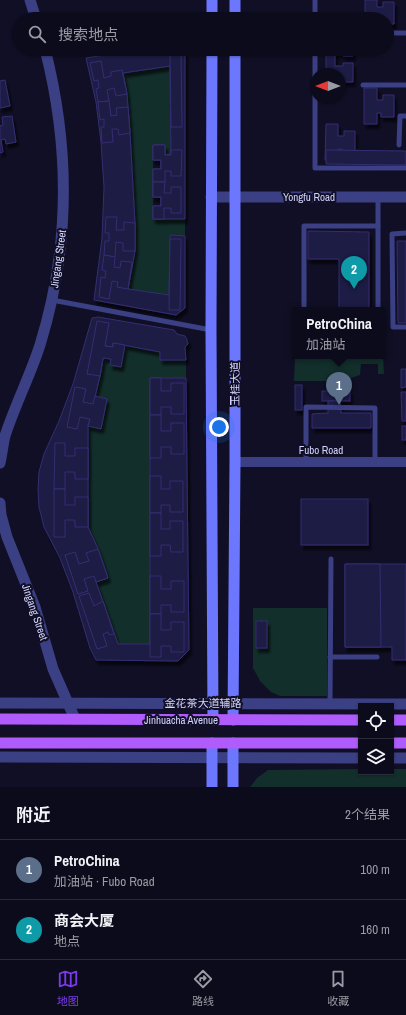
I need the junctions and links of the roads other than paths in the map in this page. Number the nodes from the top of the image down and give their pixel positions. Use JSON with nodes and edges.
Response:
{"nodes":[{"id":1,"x":30,"y":0,"type":"edge"},
{"id":2,"x":212,"y":0,"type":"edge"},
{"id":3,"x":235,"y":0,"type":"edge"},
{"id":4,"x":315,"y":0,"type":"edge"},
{"id":5,"x":34,"y":12,"type":"edge"},
{"id":6,"x":212,"y":12,"type":"edge"},
{"id":7,"x":235,"y":12,"type":"edge"},
{"id":8,"x":315,"y":12,"type":"edge"},
{"id":9,"x":394,"y":33,"type":"edge"},
{"id":10,"x":406,"y":33,"type":"edge"},
{"id":11,"x":47,"y":56,"type":"edge"},
{"id":12,"x":212,"y":56,"type":"edge"},
{"id":13,"x":235,"y":56,"type":"edge"},
{"id":14,"x":315,"y":56,"type":"edge"},
{"id":15,"x":364,"y":85,"type":"dead end"},
{"id":16,"x":406,"y":85,"type":"edge"},
{"id":17,"x":406,"y":116,"type":"edge"},
{"id":18,"x":400,"y":145,"type":"dead end"},
{"id":19,"x":406,"y":168,"type":"edge"},
{"id":20,"x":212,"y":197,"type":"junction"},
{"id":21,"x":235,"y":197,"type":"junction"},
{"id":22,"x":378,"y":197,"type":"junction"},
{"id":23,"x":406,"y":197,"type":"edge"},
{"id":24,"x":378,"y":226,"type":"junction"},
{"id":25,"x":406,"y":233,"type":"edge"},
{"id":26,"x":52,"y":300,"type":"junction"},
{"id":27,"x":304,"y":307,"type":"edge"},
{"id":28,"x":378,"y":307,"type":"edge"},
{"id":29,"x":406,"y":327,"type":"edge"},
{"id":30,"x":211,"y":330,"type":"junction"},
{"id":31,"x":0,"y":462,"type":"edge"},
{"id":32,"x":235,"y":462,"type":"junction"},
{"id":33,"x":306,"y":462,"type":"junction"},
{"id":34,"x":375,"y":462,"type":"junction"},
{"id":35,"x":406,"y":462,"type":"edge"},
{"id":36,"x":0,"y":503,"type":"edge"},
{"id":37,"x":330,"y":559,"type":"dead end"},
{"id":38,"x":330,"y":656,"type":"junction"},
{"id":39,"x":377,"y":657,"type":"dead end"},
{"id":40,"x":0,"y":703,"type":"edge"},
{"id":41,"x":68,"y":703,"type":"junction"},
{"id":42,"x":213,"y":704,"type":"junction"},
{"id":43,"x":233,"y":704,"type":"junction"},
{"id":44,"x":330,"y":704,"type":"junction"},
{"id":45,"x":406,"y":704,"type":"edge"},
{"id":46,"x":0,"y":719,"type":"edge"},
{"id":47,"x":75,"y":720,"type":"junction"},
{"id":48,"x":213,"y":720,"type":"junction"},
{"id":49,"x":233,"y":720,"type":"junction"},
{"id":50,"x":358,"y":720,"type":"edge"},
{"id":51,"x":394,"y":720,"type":"edge"},
{"id":52,"x":406,"y":720,"type":"edge"},
{"id":53,"x":0,"y":742,"type":"edge"},
{"id":54,"x":212,"y":743,"type":"junction"},
{"id":55,"x":233,"y":743,"type":"junction"},
{"id":56,"x":358,"y":743,"type":"edge"},
{"id":57,"x":394,"y":743,"type":"edge"},
{"id":58,"x":406,"y":743,"type":"edge"},
{"id":59,"x":0,"y":757,"type":"edge"},
{"id":60,"x":212,"y":758,"type":"junction"},
{"id":61,"x":233,"y":758,"type":"junction"},
{"id":62,"x":358,"y":758,"type":"edge"},
{"id":63,"x":394,"y":758,"type":"edge"},
{"id":64,"x":406,"y":758,"type":"edge"},
{"id":65,"x":212,"y":787,"type":"edge"},
{"id":66,"x":233,"y":787,"type":"edge"}],
"edges":[{"from":1,"to":5,"type":"street"},
{"from":2,"to":6,"type":"main road"},
{"from":3,"to":7,"type":"main road"},
{"from":4,"to":8,"type":"lane"},
{"from":9,"to":10,"type":"lane"},
{"from":11,"to":26,"type":"street","name":"Jingang Street"},
{"from":12,"to":20,"type":"main road"},
{"from":13,"to":21,"type":"main road","name":"玉桂大道"},
{"from":14,"to":19,"type":"lane"},
{"from":15,"to":16,"type":"lane"},
{"from":17,"to":18,"type":"lane"},
{"from":20,"to":21,"type":"street","name":"Yongfu Road"},
{"from":20,"to":30,"type":"main road"},
{"from":21,"to":22,"type":"street","name":"Yongfu Road"},
{"from":21,"to":32,"type":"main road","name":"玉桂大道"},
{"from":22,"to":23,"type":"street","name":"Yongfu Road"},
{"from":22,"to":24,"type":"lane"},
{"from":24,"to":27,"type":"lane"},
{"from":24,"to":28,"type":"lane"},
{"from":25,"to":29,"type":"lane"},
{"from":26,"to":30,"type":"lane"},
{"from":26,"to":31,"type":"street","name":"Jingang Street"},
{"from":30,"to":42,"type":"main road"},
{"from":32,"to":33,"type":"street","name":"Fubo Road"},
{"from":32,"to":43,"type":"main road","name":"玉桂大道"},
{"from":33,"to":34,"type":"street","name":"Fubo Road"},
{"from":33,"to":34,"type":"lane"},
{"from":34,"to":35,"type":"street","name":"Fubo Road"},
{"from":36,"to":41,"type":"street","name":"Jingang Street"},
{"from":37,"to":38,"type":"lane"},
{"from":38,"to":39,"type":"lane"},
{"from":38,"to":44,"type":"lane"},
{"from":40,"to":41,"type":"street","name":"金花茶大道辅路"},
{"from":41,"to":42,"type":"street","name":"金花茶大道辅路"},
{"from":41,"to":47,"type":"street","name":"Jingang Street"},
{"from":42,"to":43,"type":"street","name":"金花茶大道辅路"},
{"from":42,"to":48,"type":"main road"},
{"from":43,"to":44,"type":"street","name":"金花茶大道辅路"},
{"from":43,"to":49,"type":"main road","name":"玉桂大道"},
{"from":44,"to":45,"type":"street","name":"金花茶大道辅路"},
{"from":46,"to":47,"type":"main road","name":"Jinhuacha Avenue"},
{"from":47,"to":48,"type":"main road","name":"Jinhuacha Avenue"},
{"from":48,"to":49,"type":"main road","name":"Jinhuacha Avenue"},
{"from":49,"to":50,"type":"main road","name":"Jinhuacha Avenue"},
{"from":51,"to":52,"type":"main road"},
{"from":53,"to":54,"type":"main road","name":"Jinhuacha Avenue"},
{"from":54,"to":55,"type":"main road","name":"Jinhuacha Avenue"},
{"from":54,"to":60,"type":"main road"},
{"from":55,"to":56,"type":"main road","name":"Jinhuacha Avenue"},
{"from":55,"to":61,"type":"main road"},
{"from":57,"to":58,"type":"main road"},
{"from":59,"to":60,"type":"street"},
{"from":60,"to":61,"type":"street"},
{"from":60,"to":65,"type":"main road"},
{"from":61,"to":62,"type":"street"},
{"from":61,"to":66,"type":"main road"},
{"from":63,"to":64,"type":"street"}]}
